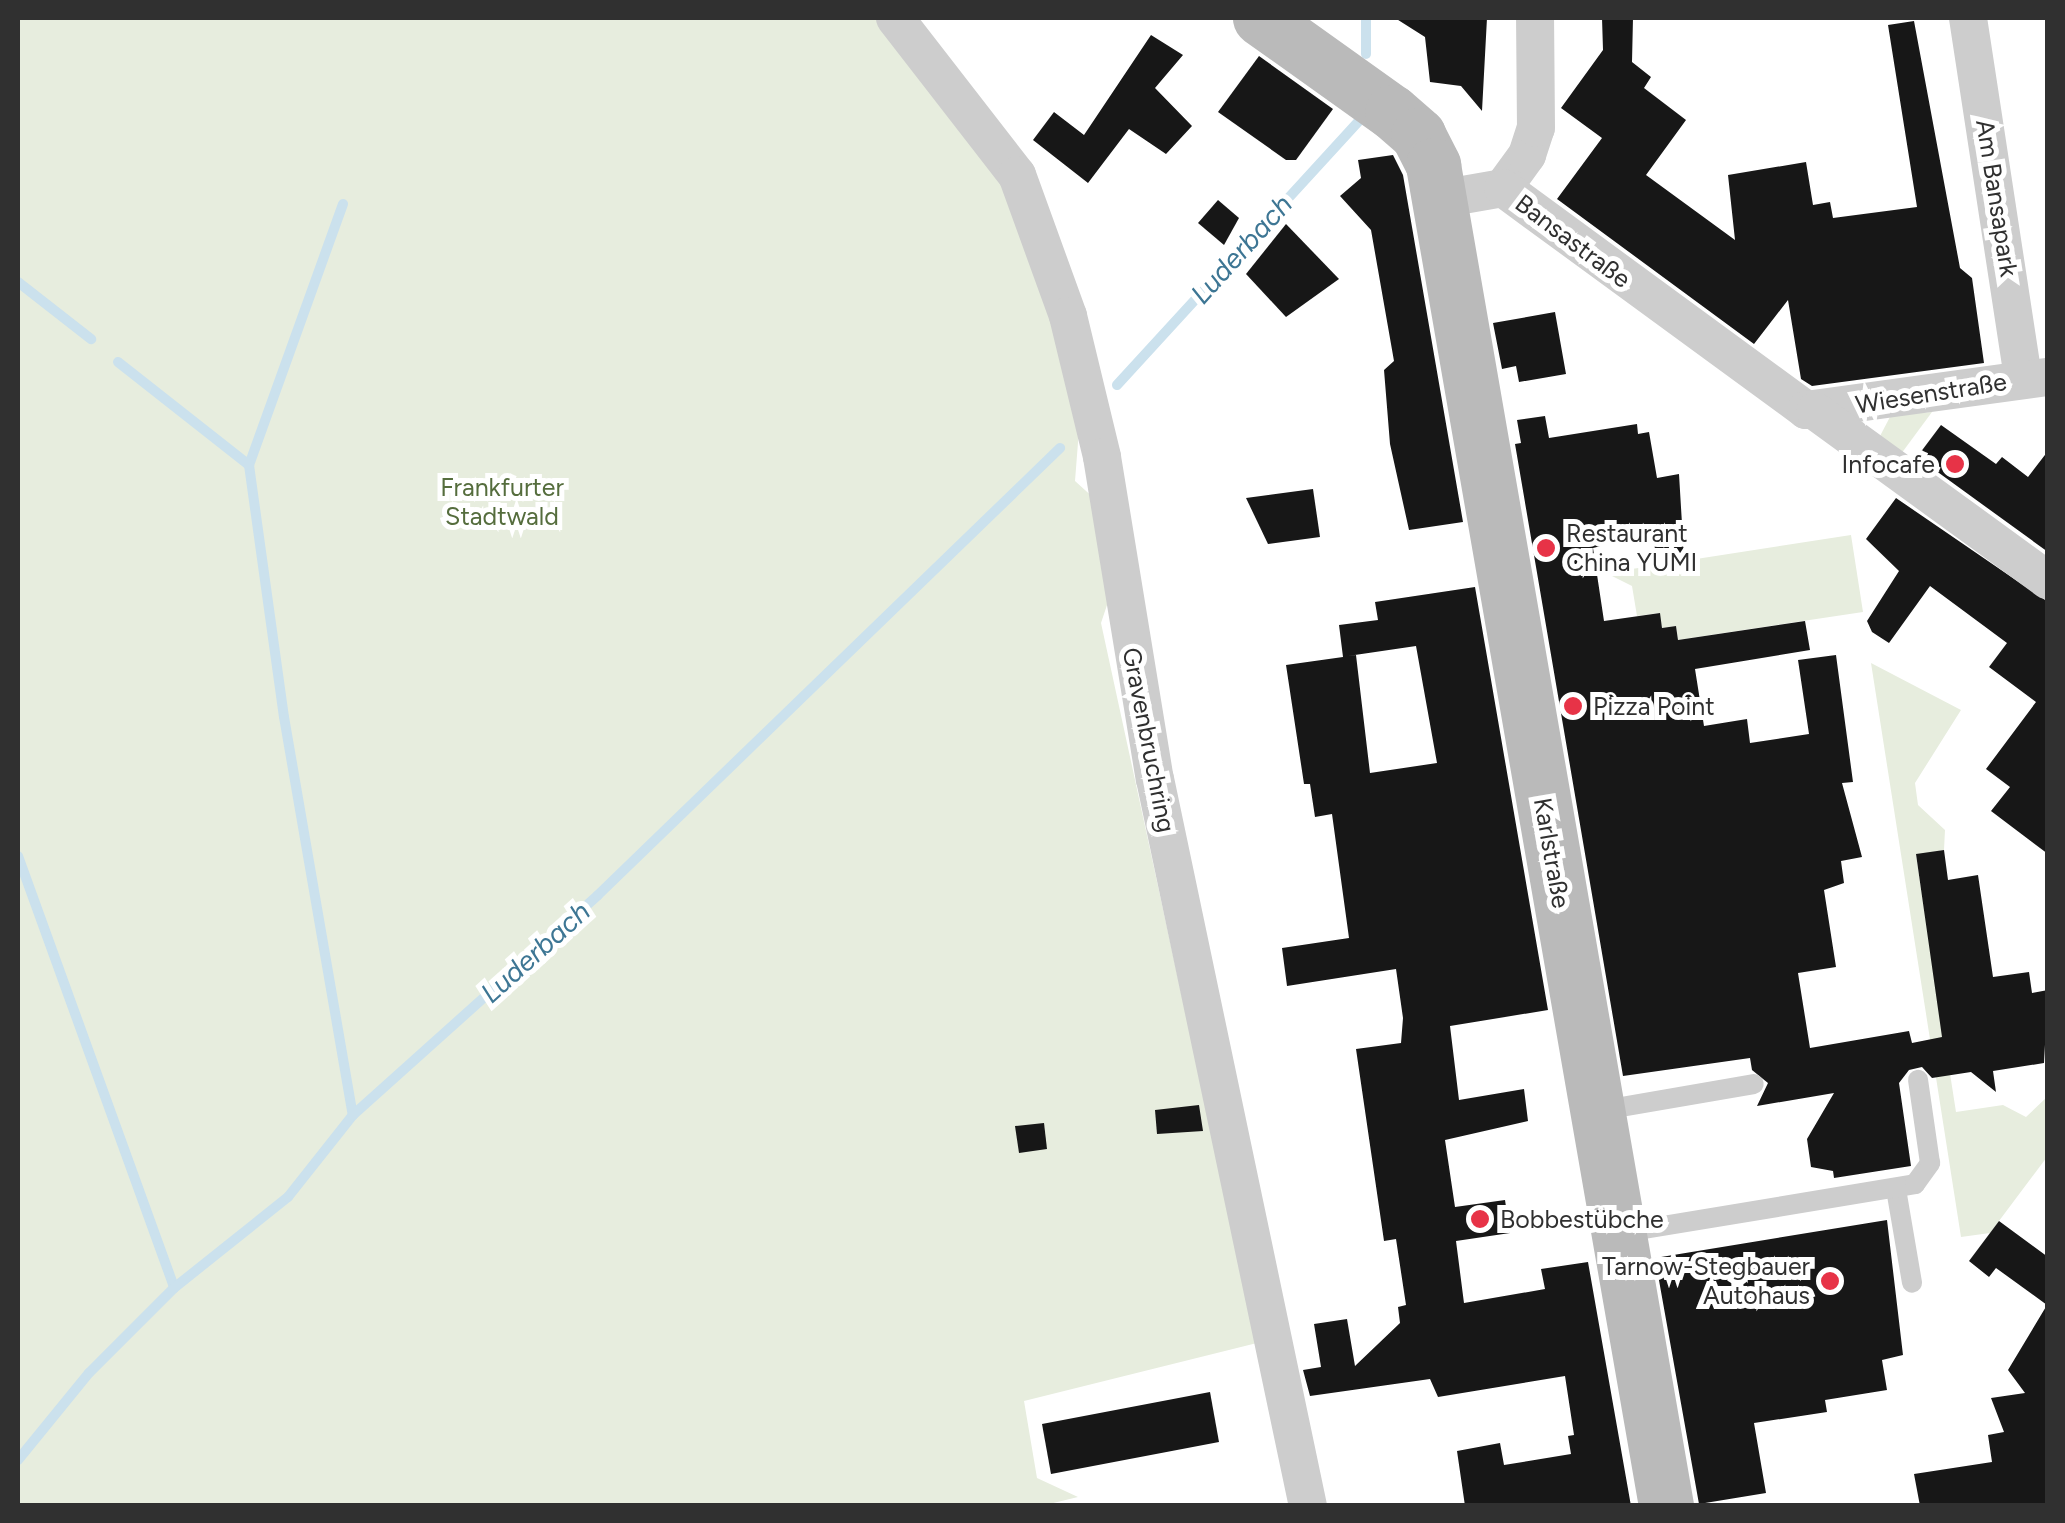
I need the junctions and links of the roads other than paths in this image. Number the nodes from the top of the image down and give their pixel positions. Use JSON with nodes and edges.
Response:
{"nodes":[{"id":1,"x":894,"y":18,"type":"edge"},
{"id":2,"x":1260,"y":18,"type":"edge"},
{"id":3,"x":1535,"y":18,"type":"edge"},
{"id":4,"x":1968,"y":18,"type":"edge"},
{"id":5,"x":1503,"y":188,"type":"junction"},
{"id":6,"x":1440,"y":199,"type":"junction"},
{"id":7,"x":2035,"y":378,"type":"edge"},
{"id":8,"x":1815,"y":411,"type":"junction"},
{"id":9,"x":2048,"y":580,"type":"edge"},
{"id":10,"x":1918,"y":1080,"type":"dead end"},
{"id":11,"x":1754,"y":1084,"type":"dead end"},
{"id":12,"x":1597,"y":1112,"type":"junction"},
{"id":13,"x":1896,"y":1189,"type":"junction"},
{"id":14,"x":1618,"y":1234,"type":"junction"},
{"id":15,"x":1912,"y":1282,"type":"dead end"},
{"id":16,"x":1308,"y":1506,"type":"edge"},
{"id":17,"x":1666,"y":1506,"type":"edge"}],
"edges":[{"from":1,"to":16,"type":"street","name":"Gravenbruchring"},
{"from":2,"to":6,"type":"street"},
{"from":3,"to":5,"type":"street"},
{"from":4,"to":7,"type":"street","name":"Am Bansapark"},
{"from":5,"to":6,"type":"street","name":"Bansastraße"},
{"from":5,"to":8,"type":"street","name":"Bansastraße"},
{"from":6,"to":12,"type":"street","name":"Karlstraße"},
{"from":7,"to":8,"type":"street","name":"Wiesenstraße"},
{"from":8,"to":9,"type":"street","name":"Bansastraße"},
{"from":10,"to":13,"type":"lane"},
{"from":11,"to":12,"type":"lane"},
{"from":12,"to":14,"type":"street","name":"Karlstraße"},
{"from":13,"to":14,"type":"lane"},
{"from":13,"to":15,"type":"lane"},
{"from":14,"to":17,"type":"street","name":"Karlstraße"}]}
